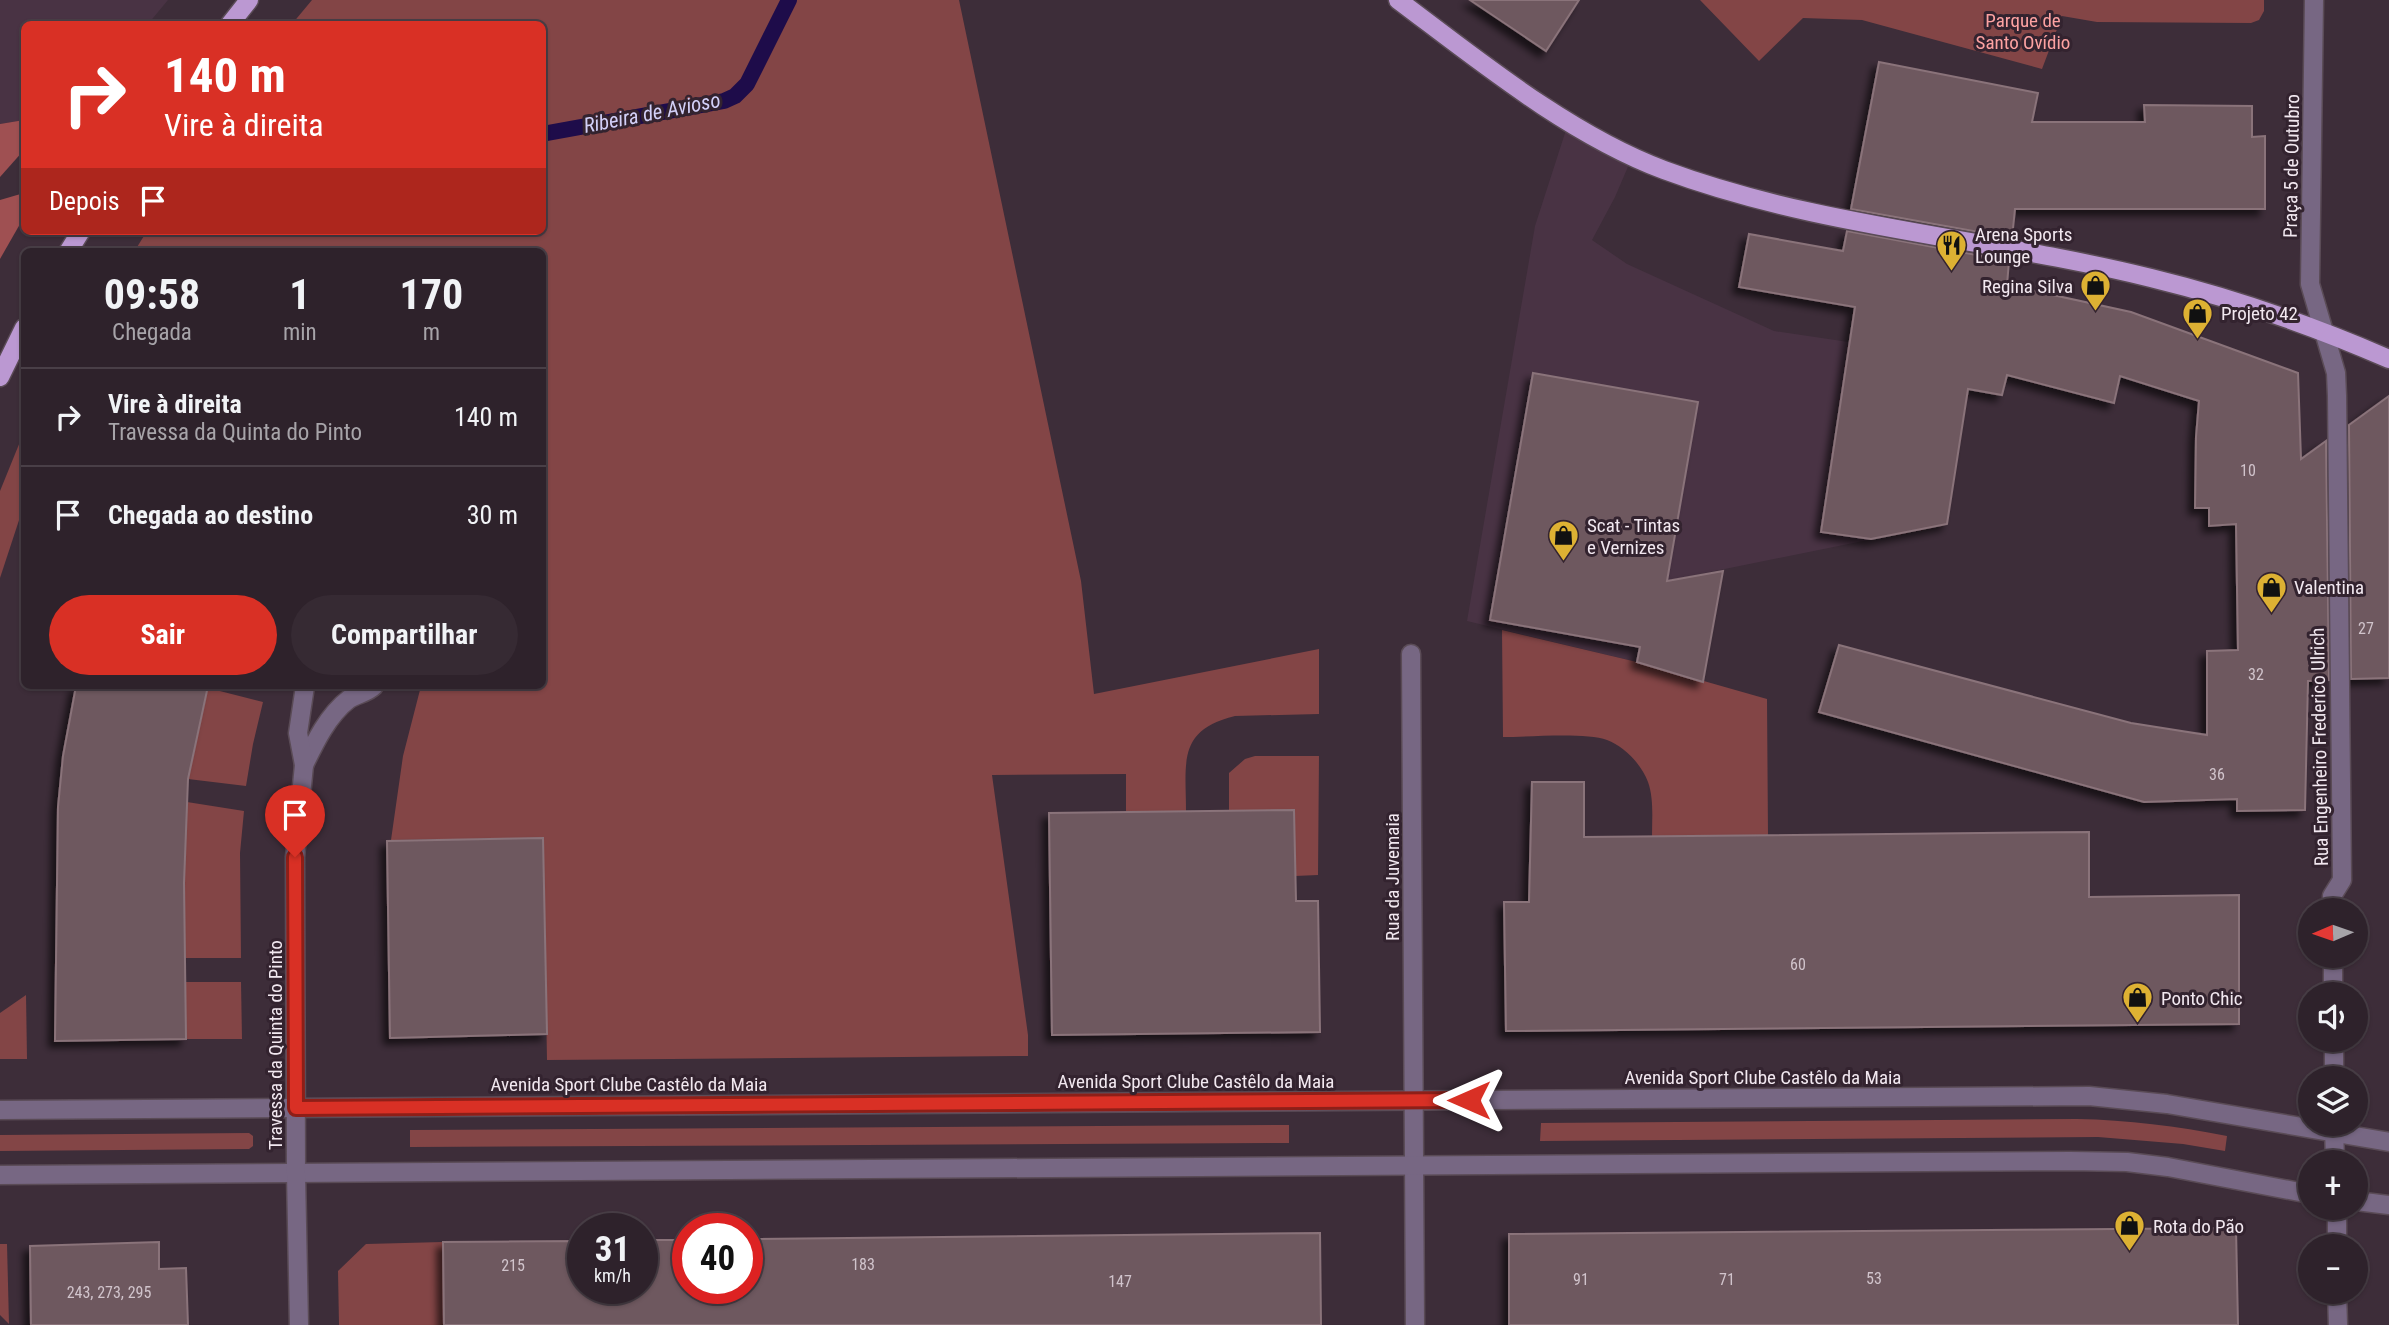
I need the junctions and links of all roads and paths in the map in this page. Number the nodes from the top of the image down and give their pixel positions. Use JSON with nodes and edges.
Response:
{"nodes":[{"id":1,"x":249,"y":0,"type":"edge"},
{"id":2,"x":1398,"y":0,"type":"edge"},
{"id":3,"x":2314,"y":0,"type":"edge"},
{"id":4,"x":232,"y":21,"type":"edge"},
{"id":5,"x":2323,"y":330,"type":"junction"},
{"id":6,"x":21,"y":334,"type":"edge"},
{"id":7,"x":2389,"y":359,"type":"edge"},
{"id":8,"x":0,"y":377,"type":"edge"},
{"id":9,"x":1411,"y":654,"type":"dead end"},
{"id":10,"x":305,"y":689,"type":"edge"},
{"id":11,"x":371,"y":689,"type":"edge"},
{"id":12,"x":304,"y":765,"type":"junction"},
{"id":13,"x":2332,"y":898,"type":"edge"},
{"id":14,"x":1414,"y":1100,"type":"junction"},
{"id":15,"x":296,"y":1108,"type":"junction"},
{"id":16,"x":0,"y":1110,"type":"edge"},
{"id":17,"x":2298,"y":1124,"type":"edge"},
{"id":18,"x":2364,"y":1136,"type":"edge"},
{"id":19,"x":2389,"y":1142,"type":"edge"},
{"id":20,"x":1414,"y":1165,"type":"junction"},
{"id":21,"x":296,"y":1174,"type":"junction"},
{"id":22,"x":0,"y":1175,"type":"edge"},
{"id":23,"x":2298,"y":1192,"type":"edge"},
{"id":24,"x":2368,"y":1202,"type":"edge"},
{"id":25,"x":2389,"y":1205,"type":"edge"},
{"id":26,"x":2337,"y":1304,"type":"edge"},
{"id":27,"x":299,"y":1325,"type":"edge"},
{"id":28,"x":1415,"y":1325,"type":"edge"},
{"id":29,"x":2337,"y":1325,"type":"edge"}],
"edges":[{"from":1,"to":4,"type":"main road"},
{"from":2,"to":5,"type":"main road"},
{"from":3,"to":5,"type":"street","name":"Praça 5 de Outubro"},
{"from":5,"to":7,"type":"main road"},
{"from":5,"to":13,"type":"street","name":"Rua Engenheiro Frederico Ulrich"},
{"from":6,"to":8,"type":"main road"},
{"from":9,"to":14,"type":"street","name":"Rua da Juvemaia"},
{"from":10,"to":12,"type":"street","name":"Travessa da Quinta do Pinto"},
{"from":11,"to":12,"type":"street","name":"Travessa da Quinta do Pinto"},
{"from":12,"to":15,"type":"street","name":"Travessa da Quinta do Pinto"},
{"from":14,"to":15,"type":"street","name":"Avenida Sport Clube Castêlo da Maia"},
{"from":14,"to":17,"type":"street","name":"Avenida Sport Clube Castêlo da Maia"},
{"from":14,"to":20,"type":"street","name":"Rua da Juvemaia"},
{"from":15,"to":16,"type":"street","name":"Avenida Sport Clube Castêlo da Maia"},
{"from":15,"to":21,"type":"street","name":"Travessa da Quinta do Pinto"},
{"from":18,"to":19,"type":"street","name":"Avenida Sport Clube Castêlo da Maia"},
{"from":20,"to":21,"type":"street"},
{"from":20,"to":23,"type":"street"},
{"from":20,"to":28,"type":"street","name":"Rua da Juvemaia"},
{"from":21,"to":22,"type":"street"},
{"from":21,"to":27,"type":"street","name":"Travessa da Quinta do Pinto"},
{"from":24,"to":25,"type":"street"},
{"from":26,"to":29,"type":"street"}]}
